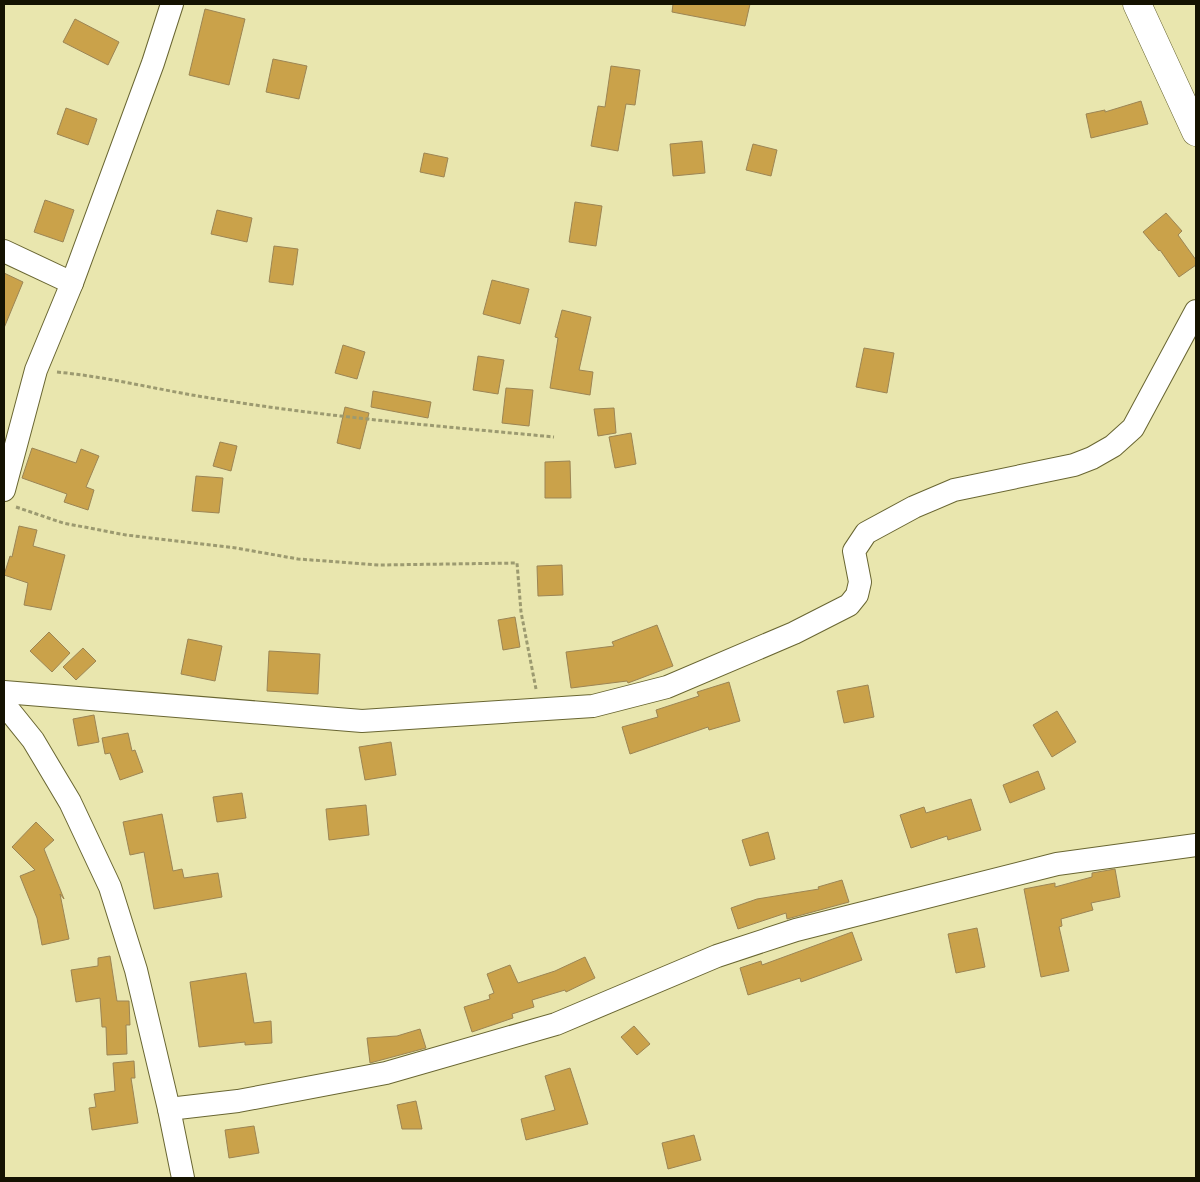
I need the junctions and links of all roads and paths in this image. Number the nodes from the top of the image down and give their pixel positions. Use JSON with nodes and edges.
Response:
{"nodes":[{"id":1,"x":172,"y":4,"type":"edge"},
{"id":2,"x":1137,"y":4,"type":"edge"},
{"id":3,"x":1196,"y":132,"type":"edge"},
{"id":4,"x":4,"y":251,"type":"edge"},
{"id":5,"x":72,"y":283,"type":"junction"},
{"id":6,"x":1196,"y":311,"type":"edge"},
{"id":7,"x":36,"y":370,"type":"junction"},
{"id":8,"x":554,"y":437,"type":"dead end"},
{"id":9,"x":8,"y":498,"type":"edge"},
{"id":10,"x":4,"y":692,"type":"edge"},
{"id":11,"x":4,"y":704,"type":"edge"},
{"id":12,"x":539,"y":710,"type":"junction"},
{"id":13,"x":1196,"y":845,"type":"edge"},
{"id":14,"x":169,"y":1109,"type":"junction"},
{"id":15,"x":183,"y":1178,"type":"edge"}],
"edges":[{"from":1,"to":5,"type":"street"},
{"from":2,"to":3,"type":"street"},
{"from":4,"to":5,"type":"street"},
{"from":5,"to":7,"type":"street"},
{"from":6,"to":12,"type":"street"},
{"from":7,"to":8,"type":"path"},
{"from":7,"to":9,"type":"street"},
{"from":9,"to":12,"type":"path"},
{"from":10,"to":12,"type":"street"},
{"from":11,"to":14,"type":"street"},
{"from":13,"to":14,"type":"street"},
{"from":14,"to":15,"type":"street"}]}
